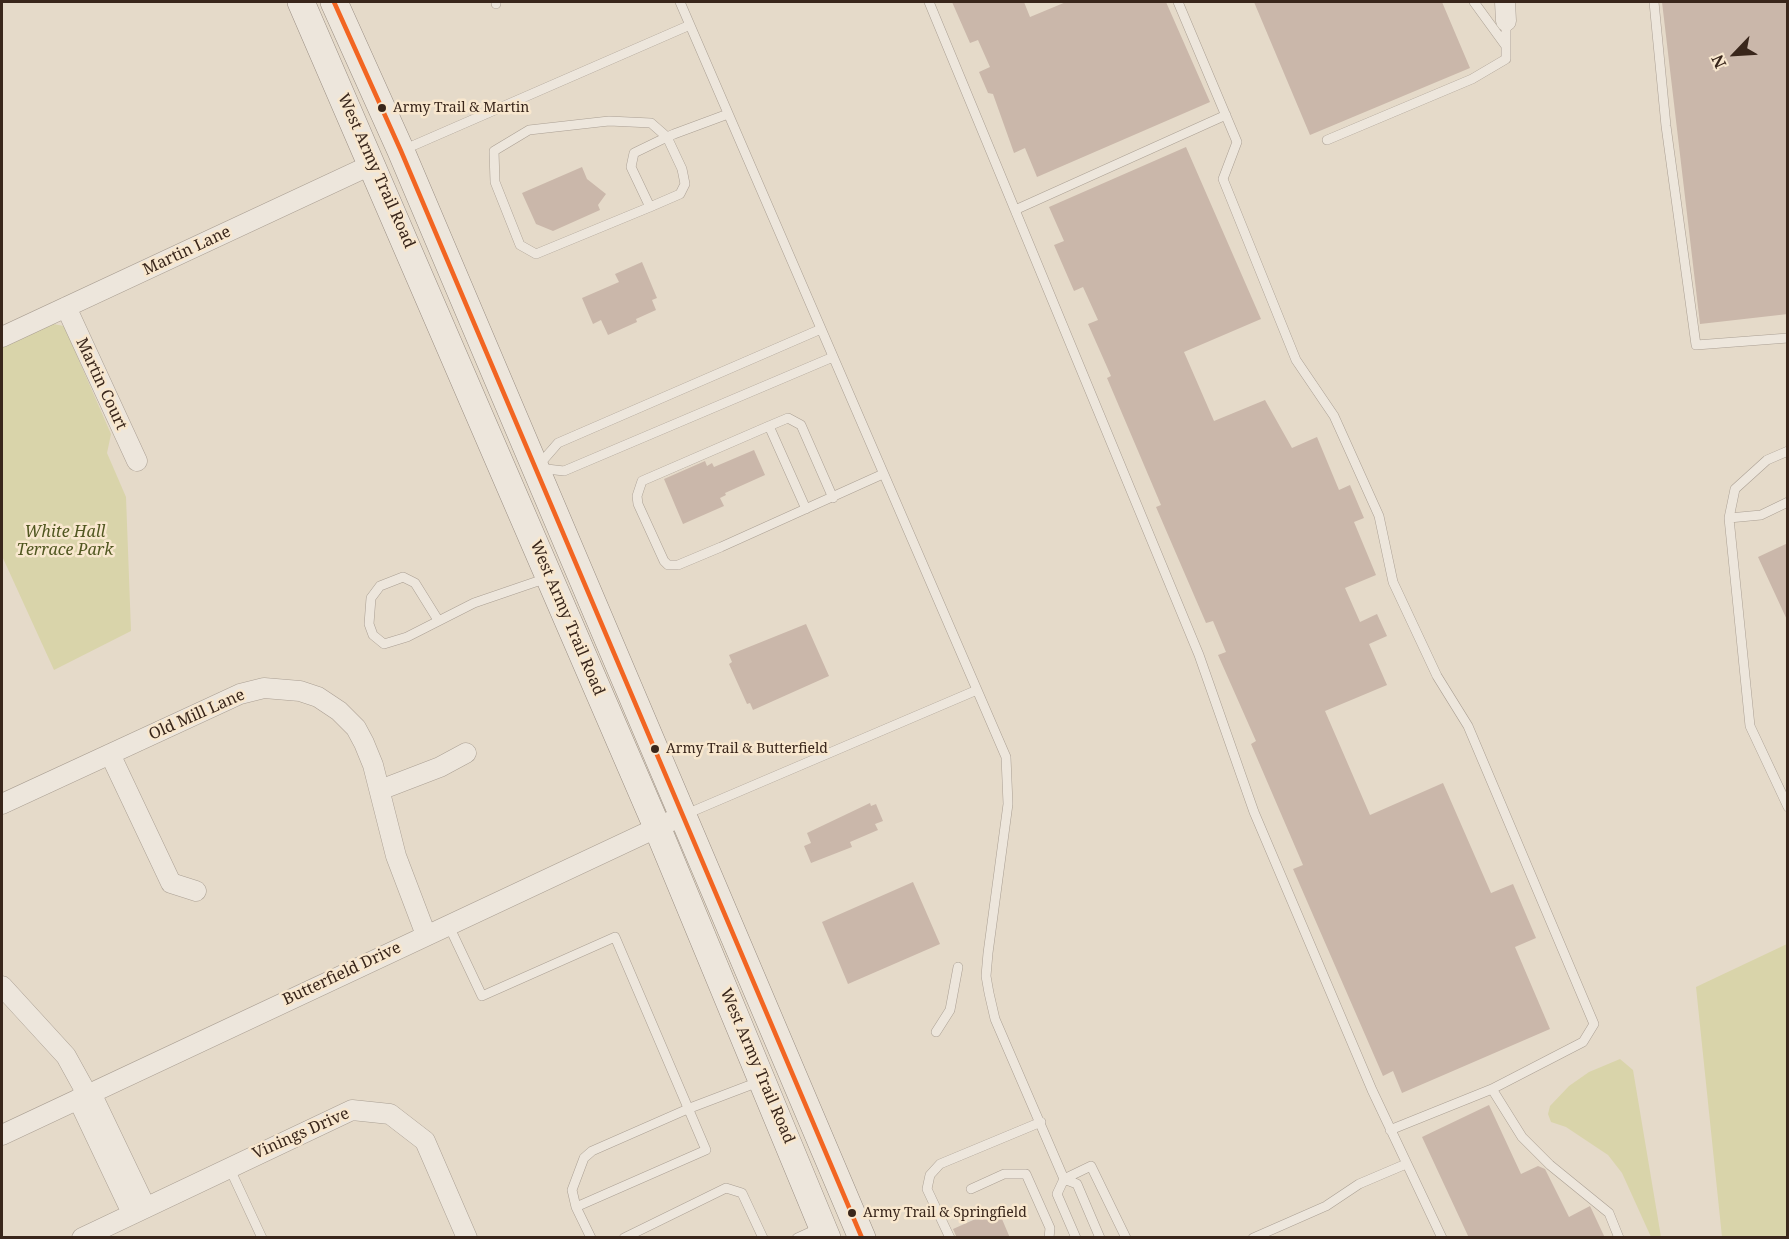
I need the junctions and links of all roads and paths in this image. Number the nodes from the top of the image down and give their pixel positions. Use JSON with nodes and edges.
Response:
{"nodes":[{"id":1,"x":301,"y":2,"type":"edge"},
{"id":2,"x":334,"y":2,"type":"edge"},
{"id":3,"x":680,"y":2,"type":"edge"},
{"id":4,"x":929,"y":2,"type":"edge"},
{"id":5,"x":1178,"y":2,"type":"edge"},
{"id":6,"x":1474,"y":2,"type":"edge"},
{"id":7,"x":1654,"y":2,"type":"edge"},
{"id":8,"x":1505,"y":11,"type":"edge"},
{"id":9,"x":690,"y":25,"type":"junction"},
{"id":10,"x":1506,"y":46,"type":"junction"},
{"id":11,"x":728,"y":114,"type":"junction"},
{"id":12,"x":1226,"y":116,"type":"junction"},
{"id":13,"x":359,"y":132,"type":"junction"},
{"id":14,"x":667,"y":137,"type":"junction"},
{"id":15,"x":1327,"y":140,"type":"dead end"},
{"id":16,"x":401,"y":151,"type":"junction"},
{"id":17,"x":373,"y":164,"type":"junction"},
{"id":18,"x":650,"y":207,"type":"junction"},
{"id":19,"x":1015,"y":210,"type":"junction"},
{"id":20,"x":66,"y":307,"type":"junction"},
{"id":21,"x":821,"y":329,"type":"junction"},
{"id":22,"x":2,"y":337,"type":"edge"},
{"id":23,"x":1788,"y":338,"type":"edge"},
{"id":24,"x":833,"y":357,"type":"junction"},
{"id":25,"x":769,"y":426,"type":"junction"},
{"id":26,"x":1788,"y":451,"type":"edge"},
{"id":27,"x":137,"y":461,"type":"dead end"},
{"id":28,"x":536,"y":468,"type":"junction"},
{"id":29,"x":883,"y":474,"type":"junction"},
{"id":30,"x":507,"y":478,"type":"junction"},
{"id":31,"x":833,"y":498,"type":"junction"},
{"id":32,"x":1788,"y":502,"type":"edge"},
{"id":33,"x":806,"y":509,"type":"junction"},
{"id":34,"x":1729,"y":518,"type":"junction"},
{"id":35,"x":550,"y":577,"type":"junction"},
{"id":36,"x":438,"y":620,"type":"junction"},
{"id":37,"x":977,"y":690,"type":"junction"},
{"id":38,"x":466,"y":753,"type":"dead end"},
{"id":39,"x":110,"y":754,"type":"junction"},
{"id":40,"x":380,"y":790,"type":"junction"},
{"id":41,"x":2,"y":804,"type":"edge"},
{"id":42,"x":1788,"y":807,"type":"edge"},
{"id":43,"x":684,"y":815,"type":"junction"},
{"id":44,"x":657,"y":827,"type":"junction"},
{"id":45,"x":196,"y":891,"type":"dead end"},
{"id":46,"x":448,"y":924,"type":"junction"},
{"id":47,"x":426,"y":935,"type":"junction"},
{"id":48,"x":958,"y":967,"type":"dead end"},
{"id":49,"x":2,"y":986,"type":"edge"},
{"id":50,"x":936,"y":1032,"type":"dead end"},
{"id":51,"x":763,"y":1081,"type":"junction"},
{"id":52,"x":1492,"y":1089,"type":"junction"},
{"id":53,"x":85,"y":1095,"type":"junction"},
{"id":54,"x":690,"y":1108,"type":"junction"},
{"id":55,"x":1041,"y":1122,"type":"junction"},
{"id":56,"x":1389,"y":1130,"type":"junction"},
{"id":57,"x":2,"y":1135,"type":"edge"},
{"id":58,"x":1406,"y":1164,"type":"junction"},
{"id":59,"x":229,"y":1167,"type":"junction"},
{"id":60,"x":1064,"y":1179,"type":"junction"},
{"id":61,"x":971,"y":1189,"type":"dead end"},
{"id":62,"x":576,"y":1207,"type":"junction"},
{"id":63,"x":139,"y":1210,"type":"junction"},
{"id":64,"x":825,"y":1232,"type":"edge"},
{"id":65,"x":1441,"y":1235,"type":"edge"},
{"id":66,"x":1259,"y":1236,"type":"edge"},
{"id":67,"x":82,"y":1238,"type":"edge"},
{"id":68,"x":261,"y":1238,"type":"edge"},
{"id":69,"x":467,"y":1238,"type":"edge"},
{"id":70,"x":591,"y":1238,"type":"edge"},
{"id":71,"x":624,"y":1238,"type":"edge"},
{"id":72,"x":763,"y":1238,"type":"edge"},
{"id":73,"x":797,"y":1238,"type":"edge"},
{"id":74,"x":862,"y":1238,"type":"edge"},
{"id":75,"x":950,"y":1238,"type":"edge"},
{"id":76,"x":1048,"y":1238,"type":"edge"},
{"id":77,"x":1076,"y":1238,"type":"edge"},
{"id":78,"x":1100,"y":1238,"type":"edge"},
{"id":79,"x":1126,"y":1238,"type":"edge"},
{"id":80,"x":1430,"y":1238,"type":"edge"},
{"id":81,"x":1619,"y":1238,"type":"edge"}],
"edges":[{"from":1,"to":13,"type":"main road","name":"West Army Trail Road"},
{"from":2,"to":16,"type":"main road","name":"West Army Trail Road"},
{"from":3,"to":9,"type":"lane"},
{"from":4,"to":19,"type":"lane"},
{"from":5,"to":12,"type":"lane"},
{"from":6,"to":10,"type":"lane"},
{"from":7,"to":23,"type":"lane"},
{"from":8,"to":10,"type":"lane"},
{"from":9,"to":11,"type":"lane"},
{"from":9,"to":16,"type":"lane"},
{"from":10,"to":15,"type":"lane"},
{"from":11,"to":14,"type":"lane"},
{"from":11,"to":21,"type":"lane"},
{"from":12,"to":19,"type":"lane"},
{"from":12,"to":52,"type":"lane"},
{"from":13,"to":16,"type":"main road"},
{"from":13,"to":17,"type":"main road","name":"West Army Trail Road"},
{"from":14,"to":18,"type":"lane"},
{"from":14,"to":18,"type":"lane"},
{"from":14,"to":18,"type":"lane"},
{"from":16,"to":28,"type":"main road","name":"West Army Trail Road"},
{"from":17,"to":20,"type":"street","name":"Martin Lane"},
{"from":17,"to":30,"type":"main road","name":"West Army Trail Road"},
{"from":19,"to":56,"type":"lane"},
{"from":20,"to":22,"type":"street","name":"Martin Lane"},
{"from":20,"to":27,"type":"street","name":"Martin Court"},
{"from":21,"to":24,"type":"lane"},
{"from":21,"to":28,"type":"lane"},
{"from":24,"to":28,"type":"lane"},
{"from":24,"to":29,"type":"lane"},
{"from":25,"to":31,"type":"lane"},
{"from":25,"to":33,"type":"lane"},
{"from":25,"to":33,"type":"lane"},
{"from":26,"to":34,"type":"lane"},
{"from":28,"to":30,"type":"main road"},
{"from":28,"to":43,"type":"main road","name":"West Army Trail Road"},
{"from":29,"to":31,"type":"lane"},
{"from":29,"to":37,"type":"lane"},
{"from":30,"to":35,"type":"main road","name":"West Army Trail Road"},
{"from":31,"to":33,"type":"lane"},
{"from":32,"to":34,"type":"lane"},
{"from":34,"to":42,"type":"lane"},
{"from":35,"to":36,"type":"lane"},
{"from":35,"to":44,"type":"main road","name":"West Army Trail Road"},
{"from":36,"to":36,"type":"lane"},
{"from":37,"to":43,"type":"lane"},
{"from":37,"to":55,"type":"lane"},
{"from":38,"to":40,"type":"street"},
{"from":39,"to":40,"type":"street","name":"Old Mill Lane"},
{"from":39,"to":41,"type":"street","name":"Old Mill Lane"},
{"from":39,"to":45,"type":"street"},
{"from":40,"to":47,"type":"street","name":"Old Mill Lane"},
{"from":43,"to":44,"type":"street","name":"Butterfield Drive"},
{"from":43,"to":74,"type":"main road","name":"West Army Trail Road"},
{"from":44,"to":46,"type":"street","name":"Butterfield Drive"},
{"from":44,"to":51,"type":"main road","name":"West Army Trail Road"},
{"from":46,"to":47,"type":"street","name":"Butterfield Drive"},
{"from":46,"to":54,"type":"lane"},
{"from":47,"to":53,"type":"street","name":"Butterfield Drive"},
{"from":48,"to":50,"type":"lane"},
{"from":49,"to":53,"type":"street"},
{"from":51,"to":54,"type":"lane"},
{"from":51,"to":64,"type":"main road","name":"West Army Trail Road"},
{"from":52,"to":56,"type":"lane"},
{"from":52,"to":81,"type":"lane"},
{"from":53,"to":57,"type":"street","name":"Butterfield Drive"},
{"from":53,"to":63,"type":"street"},
{"from":54,"to":62,"type":"lane"},
{"from":54,"to":62,"type":"lane"},
{"from":55,"to":60,"type":"lane"},
{"from":55,"to":75,"type":"lane"},
{"from":56,"to":58,"type":"lane"},
{"from":58,"to":65,"type":"lane"},
{"from":58,"to":66,"type":"lane"},
{"from":59,"to":63,"type":"street","name":"Vinings Drive"},
{"from":59,"to":68,"type":"lane"},
{"from":59,"to":69,"type":"street","name":"Vinings Drive"},
{"from":60,"to":77,"type":"lane"},
{"from":60,"to":78,"type":"lane"},
{"from":60,"to":79,"type":"lane"},
{"from":61,"to":76,"type":"lane"},
{"from":62,"to":70,"type":"lane"},
{"from":63,"to":67,"type":"street","name":"Vinings Drive"},
{"from":64,"to":73,"type":"lane"},
{"from":65,"to":80,"type":"lane"},
{"from":71,"to":72,"type":"lane"}]}
